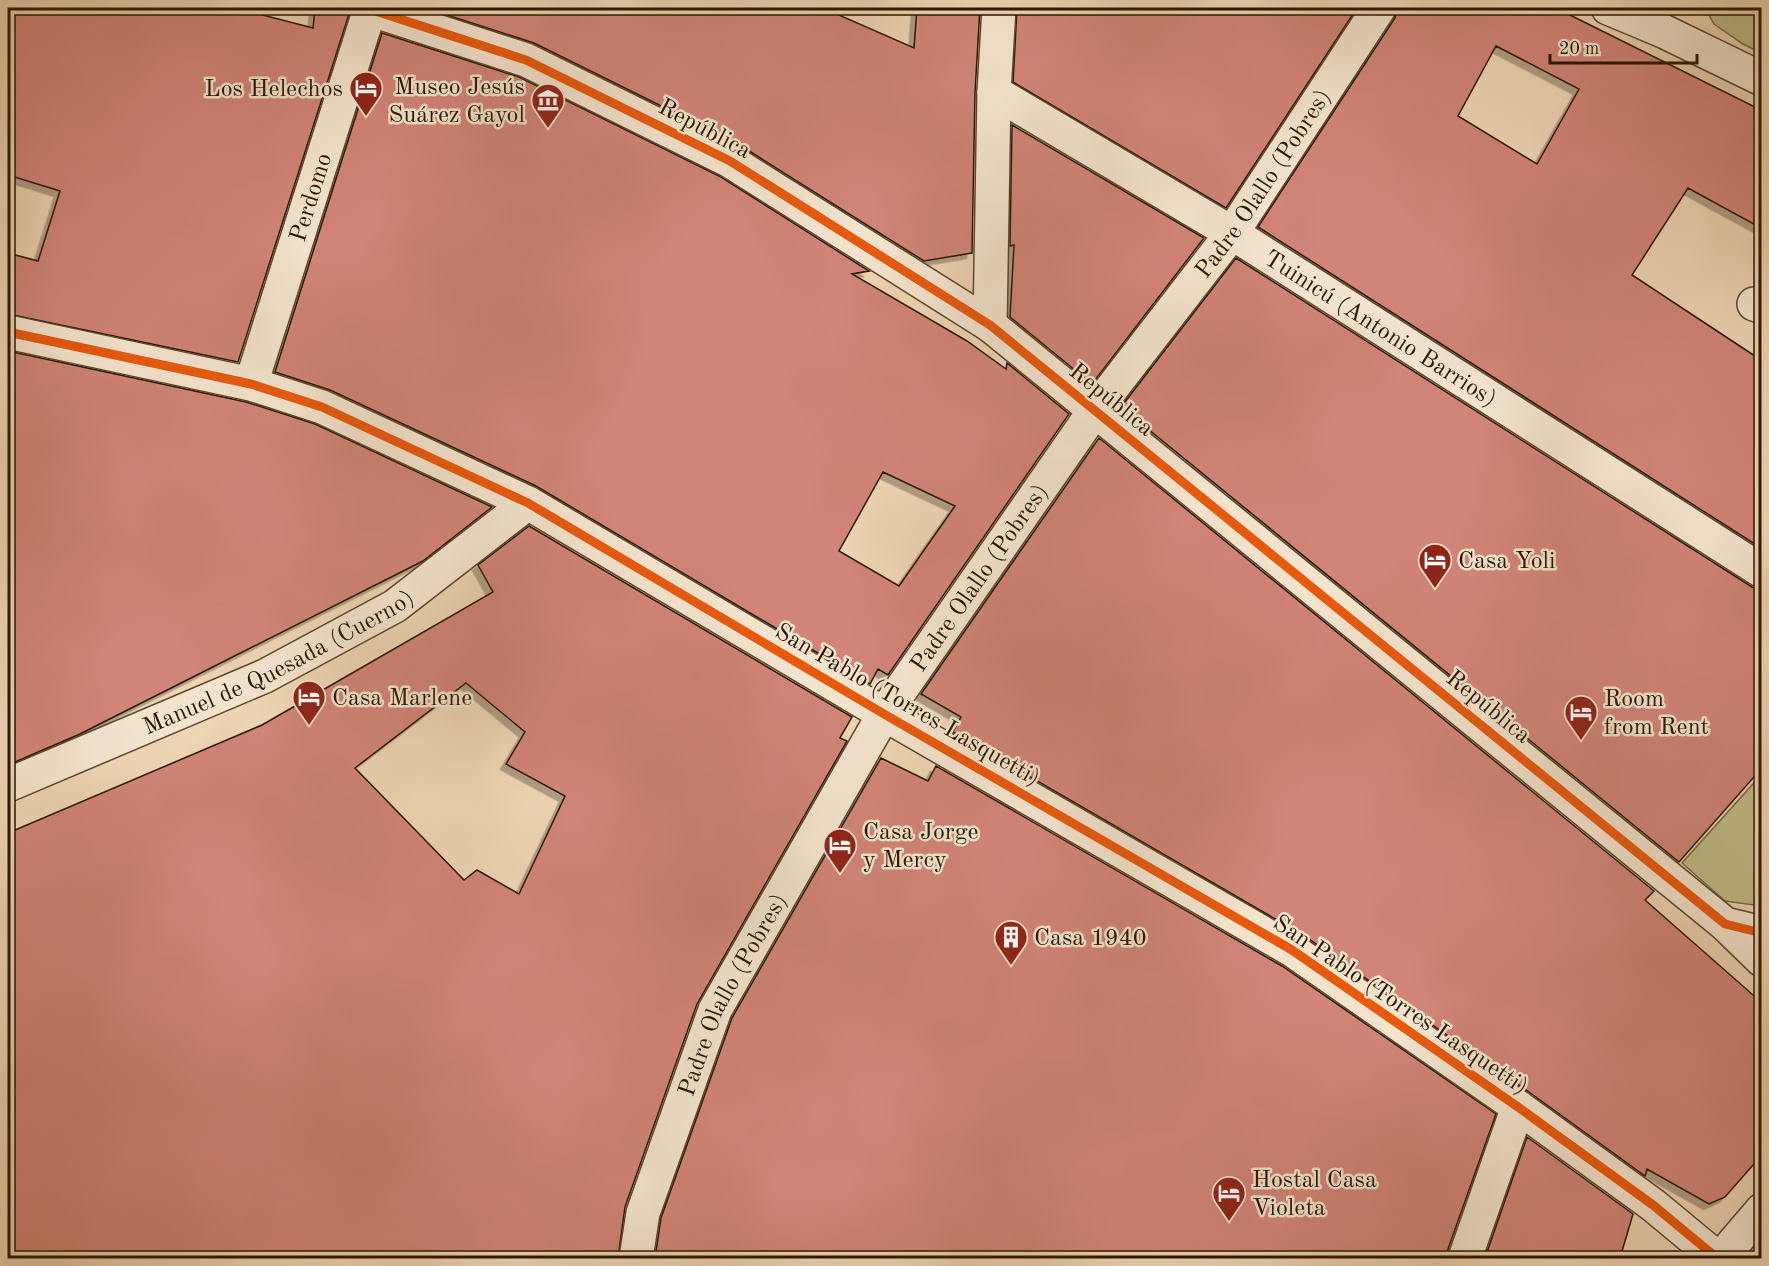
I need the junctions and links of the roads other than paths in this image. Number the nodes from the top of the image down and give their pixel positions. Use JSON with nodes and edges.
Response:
{"nodes":[{"id":1,"x":368,"y":8,"type":"edge"},
{"id":2,"x":999,"y":8,"type":"edge"},
{"id":3,"x":1379,"y":8,"type":"edge"},
{"id":4,"x":1608,"y":8,"type":"edge"},
{"id":5,"x":1666,"y":19,"type":"edge"},
{"id":6,"x":1761,"y":79,"type":"edge"},
{"id":7,"x":994,"y":92,"type":"junction"},
{"id":8,"x":1232,"y":233,"type":"junction"},
{"id":9,"x":990,"y":325,"type":"junction"},
{"id":10,"x":8,"y":332,"type":"edge"},
{"id":11,"x":251,"y":384,"type":"junction"},
{"id":12,"x":1095,"y":410,"type":"junction"},
{"id":13,"x":528,"y":503,"type":"junction"},
{"id":14,"x":1761,"y":571,"type":"edge"},
{"id":15,"x":884,"y":714,"type":"junction"},
{"id":16,"x":8,"y":785,"type":"edge"},
{"id":17,"x":1725,"y":924,"type":"junction"},
{"id":18,"x":1761,"y":933,"type":"edge"},
{"id":19,"x":1761,"y":960,"type":"edge"},
{"id":20,"x":1518,"y":1107,"type":"junction"},
{"id":21,"x":1761,"y":1209,"type":"edge"},
{"id":22,"x":636,"y":1258,"type":"edge"},
{"id":23,"x":1466,"y":1258,"type":"edge"},
{"id":24,"x":1719,"y":1258,"type":"edge"}],
"edges":[{"from":1,"to":9,"type":"street","name":"República"},
{"from":1,"to":11,"type":"street","name":"Perdomo"},
{"from":2,"to":7,"type":"street"},
{"from":3,"to":8,"type":"street","name":"Padre Olallo (Pobres)"},
{"from":4,"to":5,"type":"street"},
{"from":5,"to":6,"type":"street"},
{"from":7,"to":8,"type":"street","name":"Tuinicú (Antonio Barrios)"},
{"from":7,"to":9,"type":"street"},
{"from":8,"to":12,"type":"street","name":"Padre Olallo (Pobres)"},
{"from":8,"to":14,"type":"street","name":"Tuinicú (Antonio Barrios)"},
{"from":9,"to":12,"type":"street","name":"República"},
{"from":10,"to":11,"type":"street","name":"San Pablo (Torres Lasquetti)"},
{"from":11,"to":13,"type":"street","name":"San Pablo (Torres Lasquetti)"},
{"from":12,"to":15,"type":"street","name":"Padre Olallo (Pobres)"},
{"from":12,"to":17,"type":"street","name":"República"},
{"from":13,"to":15,"type":"street","name":"San Pablo (Torres Lasquetti)"},
{"from":13,"to":16,"type":"street","name":"Manuel de Quesada (Cuerno)"},
{"from":15,"to":20,"type":"street","name":"San Pablo (Torres Lasquetti)"},
{"from":15,"to":22,"type":"street","name":"Padre Olallo (Pobres)"},
{"from":17,"to":18,"type":"street","name":"República"},
{"from":17,"to":19,"type":"street","name":"República"},
{"from":20,"to":23,"type":"street"},
{"from":20,"to":24,"type":"street","name":"San Pablo (Torres Lasquetti)"},
{"from":21,"to":24,"type":"street"}]}
